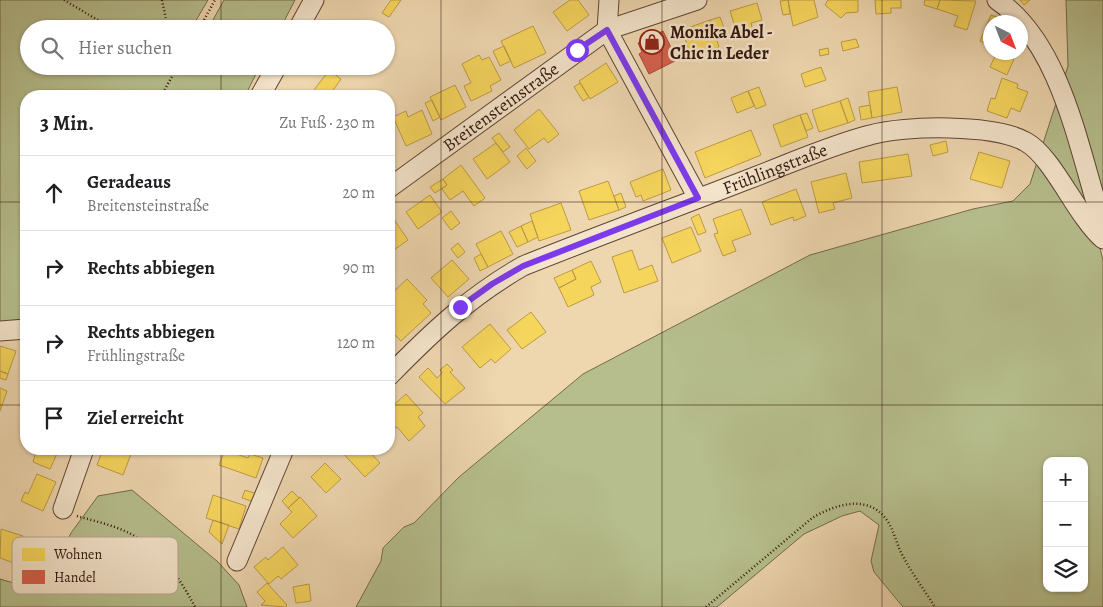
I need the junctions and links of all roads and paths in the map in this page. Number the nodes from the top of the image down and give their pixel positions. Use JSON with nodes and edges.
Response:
{"nodes":[{"id":1,"x":64,"y":0,"type":"edge"},
{"id":2,"x":162,"y":0,"type":"edge"},
{"id":3,"x":215,"y":0,"type":"edge"},
{"id":4,"x":314,"y":0,"type":"edge"},
{"id":5,"x":609,"y":0,"type":"edge"},
{"id":6,"x":697,"y":0,"type":"edge"},
{"id":7,"x":997,"y":0,"type":"edge"},
{"id":8,"x":98,"y":20,"type":"edge"},
{"id":9,"x":166,"y":20,"type":"edge"},
{"id":10,"x":204,"y":20,"type":"edge"},
{"id":11,"x":303,"y":20,"type":"edge"},
{"id":12,"x":607,"y":30,"type":"junction"},
{"id":13,"x":173,"y":75,"type":"edge"},
{"id":14,"x":272,"y":75,"type":"edge"},
{"id":15,"x":164,"y":90,"type":"edge"},
{"id":16,"x":263,"y":90,"type":"edge"},
{"id":17,"x":395,"y":184,"type":"edge"},
{"id":18,"x":698,"y":198,"type":"junction"},
{"id":19,"x":1103,"y":225,"type":"edge"},
{"id":20,"x":1103,"y":239,"type":"edge"},
{"id":21,"x":20,"y":329,"type":"edge"},
{"id":22,"x":0,"y":331,"type":"edge"},
{"id":23,"x":395,"y":370,"type":"edge"},
{"id":24,"x":82,"y":455,"type":"edge"},
{"id":25,"x":281,"y":455,"type":"edge"},
{"id":26,"x":63,"y":509,"type":"joint"},
{"id":27,"x":134,"y":537,"type":"edge"},
{"id":28,"x":237,"y":561,"type":"dead end"},
{"id":29,"x":178,"y":575,"type":"edge"},
{"id":30,"x":195,"y":607,"type":"edge"},
{"id":31,"x":706,"y":607,"type":"edge"},
{"id":32,"x":935,"y":607,"type":"edge"}],
"edges":[{"from":1,"to":8,"type":"path"},
{"from":2,"to":9,"type":"path"},
{"from":3,"to":10,"type":"path"},
{"from":4,"to":11,"type":"street"},
{"from":5,"to":12,"type":"street"},
{"from":6,"to":12,"type":"street","name":"Breitensteinstraße"},
{"from":7,"to":19,"type":"street"},
{"from":12,"to":17,"type":"street","name":"Breitensteinstraße"},
{"from":12,"to":18,"type":"street"},
{"from":13,"to":15,"type":"path"},
{"from":14,"to":16,"type":"street"},
{"from":18,"to":20,"type":"street","name":"Frühlingstraße"},
{"from":18,"to":23,"type":"street","name":"Frühlingstraße"},
{"from":21,"to":22,"type":"street"},
{"from":24,"to":26,"type":"street"},
{"from":25,"to":28,"type":"street"},
{"from":26,"to":27,"type":"path"},
{"from":29,"to":30,"type":"path"},
{"from":31,"to":32,"type":"path"}]}
